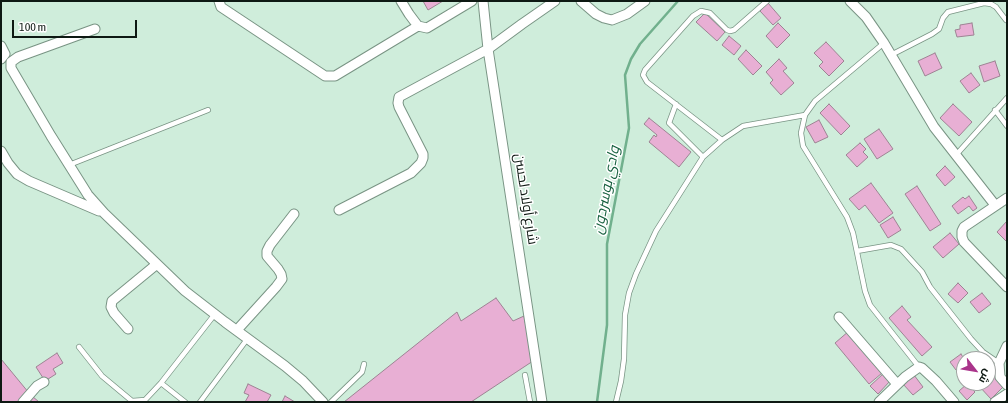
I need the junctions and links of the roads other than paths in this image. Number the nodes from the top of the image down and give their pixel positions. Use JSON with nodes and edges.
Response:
{"nodes":[{"id":1,"x":219,"y":1,"type":"edge"},
{"id":2,"x":401,"y":1,"type":"edge"},
{"id":3,"x":472,"y":1,"type":"edge"},
{"id":4,"x":483,"y":1,"type":"edge"},
{"id":5,"x":555,"y":1,"type":"edge"},
{"id":6,"x":581,"y":1,"type":"edge"},
{"id":7,"x":645,"y":1,"type":"edge"},
{"id":8,"x":767,"y":1,"type":"edge"},
{"id":9,"x":850,"y":1,"type":"edge"},
{"id":10,"x":1006,"y":20,"type":"edge"},
{"id":11,"x":418,"y":26,"type":"junction"},
{"id":12,"x":95,"y":29,"type":"dead end"},
{"id":13,"x":884,"y":43,"type":"junction"},
{"id":14,"x":1,"y":46,"type":"edge"},
{"id":15,"x":488,"y":50,"type":"junction"},
{"id":16,"x":891,"y":55,"type":"junction"},
{"id":17,"x":1,"y":59,"type":"edge"},
{"id":18,"x":1007,"y":98,"type":"edge"},
{"id":19,"x":676,"y":104,"type":"junction"},
{"id":20,"x":208,"y":110,"type":"dead end"},
{"id":21,"x":995,"y":110,"type":"junction"},
{"id":22,"x":805,"y":115,"type":"junction"},
{"id":23,"x":1007,"y":126,"type":"edge"},
{"id":24,"x":722,"y":140,"type":"junction"},
{"id":25,"x":1,"y":151,"type":"edge"},
{"id":26,"x":956,"y":155,"type":"junction"},
{"id":27,"x":704,"y":157,"type":"junction"},
{"id":28,"x":69,"y":165,"type":"junction"},
{"id":29,"x":1007,"y":198,"type":"edge"},
{"id":30,"x":996,"y":205,"type":"junction"},
{"id":31,"x":339,"y":210,"type":"dead end"},
{"id":32,"x":104,"y":213,"type":"junction"},
{"id":33,"x":294,"y":214,"type":"dead end"},
{"id":34,"x":858,"y":251,"type":"junction"},
{"id":35,"x":157,"y":264,"type":"junction"},
{"id":36,"x":1007,"y":287,"type":"edge"},
{"id":37,"x":215,"y":314,"type":"junction"},
{"id":38,"x":839,"y":317,"type":"dead end"},
{"id":39,"x":128,"y":329,"type":"dead end"},
{"id":40,"x":237,"y":330,"type":"junction"},
{"id":41,"x":248,"y":338,"type":"junction"},
{"id":42,"x":1007,"y":346,"type":"edge"},
{"id":43,"x":79,"y":347,"type":"dead end"},
{"id":44,"x":999,"y":363,"type":"junction"},
{"id":45,"x":364,"y":364,"type":"dead end"},
{"id":46,"x":919,"y":367,"type":"junction"},
{"id":47,"x":525,"y":375,"type":"dead end"},
{"id":48,"x":44,"y":382,"type":"dead end"},
{"id":49,"x":161,"y":383,"type":"junction"},
{"id":50,"x":897,"y":384,"type":"junction"},
{"id":51,"x":1007,"y":385,"type":"edge"},
{"id":52,"x":1007,"y":394,"type":"edge"},
{"id":53,"x":23,"y":402,"type":"edge"},
{"id":54,"x":138,"y":402,"type":"edge"},
{"id":55,"x":184,"y":402,"type":"edge"},
{"id":56,"x":200,"y":402,"type":"edge"},
{"id":57,"x":323,"y":402,"type":"edge"},
{"id":58,"x":331,"y":402,"type":"edge"},
{"id":59,"x":530,"y":402,"type":"edge"},
{"id":60,"x":542,"y":402,"type":"edge"},
{"id":61,"x":616,"y":402,"type":"edge"},
{"id":62,"x":879,"y":402,"type":"edge"},
{"id":63,"x":954,"y":402,"type":"edge"},
{"id":64,"x":995,"y":402,"type":"edge"}],
"edges":[{"from":1,"to":11,"type":"street"},
{"from":2,"to":11,"type":"street"},
{"from":3,"to":11,"type":"street"},
{"from":4,"to":15,"type":"street","name":"شارع أولاد لحسن"},
{"from":5,"to":15,"type":"street"},
{"from":6,"to":7,"type":"street"},
{"from":8,"to":19,"type":"lane"},
{"from":9,"to":13,"type":"street"},
{"from":10,"to":16,"type":"lane"},
{"from":12,"to":28,"type":"street"},
{"from":13,"to":16,"type":"street"},
{"from":13,"to":22,"type":"lane"},
{"from":14,"to":17,"type":"street"},
{"from":15,"to":31,"type":"street"},
{"from":15,"to":60,"type":"street","name":"شارع أولاد لحسن"},
{"from":16,"to":26,"type":"street"},
{"from":18,"to":21,"type":"lane"},
{"from":19,"to":24,"type":"lane"},
{"from":19,"to":27,"type":"lane"},
{"from":20,"to":28,"type":"lane"},
{"from":21,"to":23,"type":"lane"},
{"from":21,"to":26,"type":"lane"},
{"from":22,"to":24,"type":"lane"},
{"from":22,"to":34,"type":"lane"},
{"from":24,"to":27,"type":"lane"},
{"from":25,"to":32,"type":"street"},
{"from":26,"to":30,"type":"street"},
{"from":27,"to":61,"type":"lane"},
{"from":28,"to":32,"type":"street"},
{"from":29,"to":30,"type":"street"},
{"from":30,"to":36,"type":"street"},
{"from":32,"to":35,"type":"street"},
{"from":33,"to":40,"type":"street"},
{"from":34,"to":44,"type":"lane"},
{"from":34,"to":46,"type":"lane"},
{"from":35,"to":37,"type":"street"},
{"from":35,"to":39,"type":"street"},
{"from":37,"to":40,"type":"street"},
{"from":37,"to":49,"type":"lane"},
{"from":38,"to":50,"type":"street"},
{"from":40,"to":41,"type":"street"},
{"from":41,"to":56,"type":"lane"},
{"from":41,"to":57,"type":"street"},
{"from":42,"to":44,"type":"street"},
{"from":43,"to":54,"type":"lane"},
{"from":44,"to":51,"type":"street"},
{"from":45,"to":58,"type":"lane"},
{"from":46,"to":50,"type":"street"},
{"from":46,"to":63,"type":"street"},
{"from":47,"to":59,"type":"lane"},
{"from":48,"to":53,"type":"street"},
{"from":49,"to":54,"type":"lane"},
{"from":49,"to":55,"type":"lane"},
{"from":50,"to":62,"type":"street"},
{"from":52,"to":64,"type":"street"}]}
